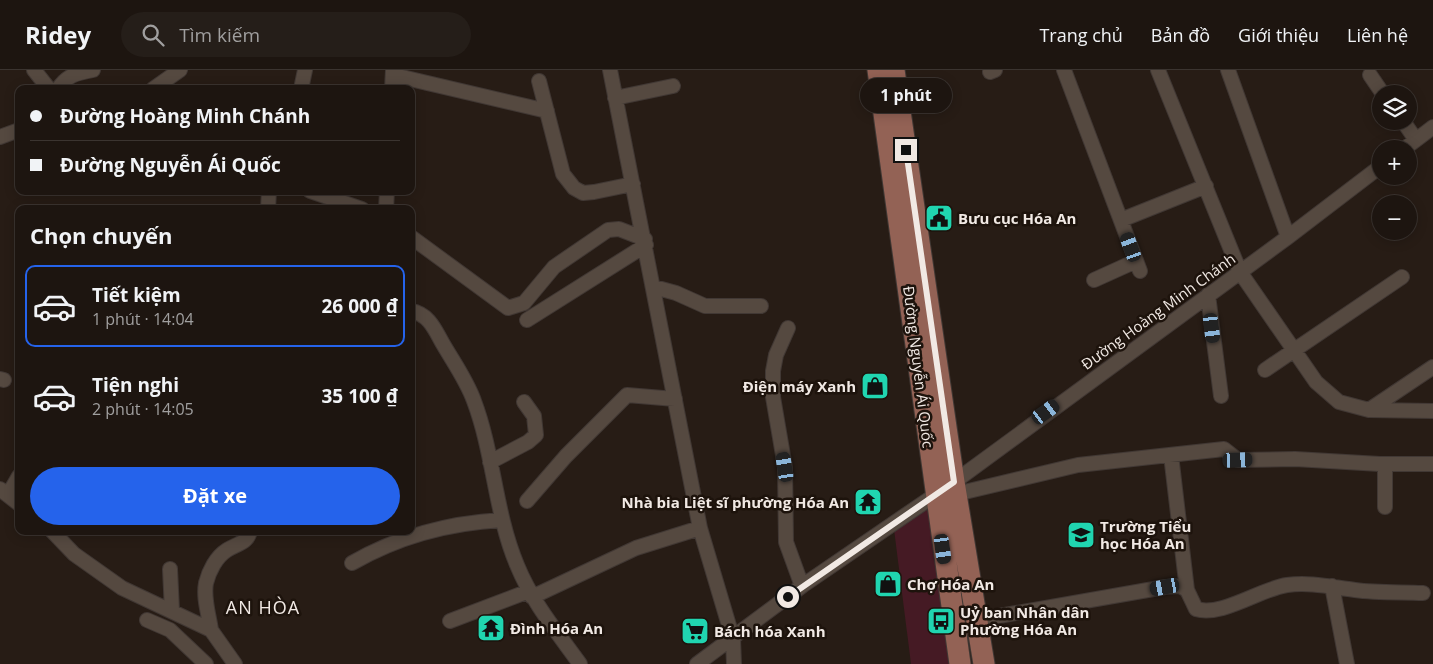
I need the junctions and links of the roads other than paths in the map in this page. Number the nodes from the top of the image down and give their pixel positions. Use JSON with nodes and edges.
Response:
{"nodes":[{"id":1,"x":34,"y":70,"type":"edge"},
{"id":2,"x":93,"y":70,"type":"edge"},
{"id":3,"x":180,"y":70,"type":"edge"},
{"id":4,"x":305,"y":70,"type":"edge"},
{"id":5,"x":610,"y":70,"type":"edge"},
{"id":6,"x":878,"y":70,"type":"edge"},
{"id":7,"x":894,"y":70,"type":"edge"},
{"id":8,"x":1064,"y":70,"type":"edge"},
{"id":9,"x":1158,"y":70,"type":"edge"},
{"id":10,"x":1228,"y":70,"type":"edge"},
{"id":11,"x":1370,"y":75,"type":"dead end"},
{"id":12,"x":393,"y":78,"type":"edge"},
{"id":13,"x":539,"y":81,"type":"dead end"},
{"id":14,"x":46,"y":85,"type":"edge"},
{"id":15,"x":61,"y":85,"type":"edge"},
{"id":16,"x":159,"y":85,"type":"edge"},
{"id":17,"x":302,"y":85,"type":"edge"},
{"id":18,"x":1377,"y":85,"type":"edge"},
{"id":19,"x":673,"y":86,"type":"dead end"},
{"id":20,"x":615,"y":98,"type":"junction"},
{"id":21,"x":547,"y":111,"type":"junction"},
{"id":22,"x":1433,"y":127,"type":"edge"},
{"id":23,"x":1409,"y":130,"type":"edge"},
{"id":24,"x":15,"y":131,"type":"edge"},
{"id":25,"x":0,"y":137,"type":"edge"},
{"id":26,"x":1416,"y":140,"type":"joint"},
{"id":27,"x":1372,"y":173,"type":"edge"},
{"id":28,"x":633,"y":184,"type":"junction"},
{"id":29,"x":1206,"y":186,"type":"junction"},
{"id":30,"x":322,"y":195,"type":"edge"},
{"id":31,"x":350,"y":205,"type":"edge"},
{"id":32,"x":1121,"y":220,"type":"junction"},
{"id":33,"x":1288,"y":237,"type":"junction"},
{"id":34,"x":415,"y":240,"type":"edge"},
{"id":35,"x":645,"y":242,"type":"junction"},
{"id":36,"x":1240,"y":272,"type":"junction"},
{"id":37,"x":1402,"y":277,"type":"dead end"},
{"id":38,"x":1094,"y":280,"type":"dead end"},
{"id":39,"x":654,"y":287,"type":"junction"},
{"id":40,"x":1208,"y":295,"type":"junction"},
{"id":41,"x":761,"y":306,"type":"dead end"},
{"id":42,"x":415,"y":311,"type":"edge"},
{"id":43,"x":527,"y":320,"type":"dead end"},
{"id":44,"x":788,"y":328,"type":"dead end"},
{"id":45,"x":1294,"y":350,"type":"junction"},
{"id":46,"x":1433,"y":367,"type":"edge"},
{"id":47,"x":1265,"y":370,"type":"dead end"},
{"id":48,"x":1221,"y":396,"type":"dead end"},
{"id":49,"x":675,"y":399,"type":"junction"},
{"id":50,"x":524,"y":402,"type":"dead end"},
{"id":51,"x":1370,"y":410,"type":"junction"},
{"id":52,"x":1433,"y":411,"type":"edge"},
{"id":53,"x":1172,"y":455,"type":"junction"},
{"id":54,"x":490,"y":462,"type":"junction"},
{"id":55,"x":1385,"y":464,"type":"junction"},
{"id":56,"x":1433,"y":464,"type":"edge"},
{"id":57,"x":15,"y":484,"type":"edge"},
{"id":58,"x":948,"y":490,"type":"junction"},
{"id":59,"x":9,"y":496,"type":"edge"},
{"id":60,"x":527,"y":501,"type":"dead end"},
{"id":61,"x":1385,"y":507,"type":"dead end"},
{"id":62,"x":502,"y":520,"type":"junction"},
{"id":63,"x":700,"y":528,"type":"junction"},
{"id":64,"x":415,"y":534,"type":"edge"},
{"id":65,"x":56,"y":535,"type":"edge"},
{"id":66,"x":247,"y":535,"type":"edge"},
{"id":67,"x":414,"y":535,"type":"edge"},
{"id":68,"x":352,"y":563,"type":"dead end"},
{"id":69,"x":170,"y":569,"type":"dead end"},
{"id":70,"x":802,"y":586,"type":"junction"},
{"id":71,"x":1332,"y":586,"type":"junction"},
{"id":72,"x":1187,"y":590,"type":"junction"},
{"id":73,"x":1423,"y":593,"type":"dead end"},
{"id":74,"x":531,"y":594,"type":"junction"},
{"id":75,"x":172,"y":611,"type":"junction"},
{"id":76,"x":147,"y":620,"type":"dead end"},
{"id":77,"x":976,"y":620,"type":"junction"},
{"id":78,"x":450,"y":621,"type":"dead end"},
{"id":79,"x":211,"y":630,"type":"junction"},
{"id":80,"x":733,"y":640,"type":"junction"},
{"id":81,"x":206,"y":664,"type":"edge"},
{"id":82,"x":235,"y":664,"type":"edge"},
{"id":83,"x":580,"y":664,"type":"edge"},
{"id":84,"x":697,"y":664,"type":"edge"},
{"id":85,"x":734,"y":664,"type":"edge"},
{"id":86,"x":960,"y":664,"type":"edge"},
{"id":87,"x":984,"y":664,"type":"edge"},
{"id":88,"x":1347,"y":664,"type":"edge"}],
"edges":[{"from":1,"to":14,"type":"street"},
{"from":2,"to":15,"type":"street"},
{"from":3,"to":16,"type":"street"},
{"from":4,"to":17,"type":"street"},
{"from":5,"to":20,"type":"street"},
{"from":6,"to":58,"type":"main road","name":"Đường Nguyễn Ái Quốc"},
{"from":7,"to":58,"type":"main road","name":"Đường Nguyễn Ái Quốc"},
{"from":8,"to":32,"type":"street"},
{"from":9,"to":29,"type":"street"},
{"from":10,"to":33,"type":"street"},
{"from":11,"to":18,"type":"street"},
{"from":12,"to":21,"type":"street"},
{"from":13,"to":21,"type":"street"},
{"from":19,"to":20,"type":"street"},
{"from":20,"to":28,"type":"street"},
{"from":21,"to":28,"type":"street"},
{"from":22,"to":26,"type":"street"},
{"from":23,"to":26,"type":"street"},
{"from":24,"to":25,"type":"street"},
{"from":27,"to":33,"type":"street","name":"Đường Hoàng Minh Chánh"},
{"from":28,"to":35,"type":"street"},
{"from":29,"to":32,"type":"street"},
{"from":29,"to":36,"type":"street"},
{"from":30,"to":31,"type":"street"},
{"from":32,"to":38,"type":"street"},
{"from":33,"to":36,"type":"street","name":"Đường Hoàng Minh Chánh"},
{"from":34,"to":35,"type":"street"},
{"from":35,"to":39,"type":"street"},
{"from":35,"to":43,"type":"street"},
{"from":36,"to":40,"type":"street","name":"Đường Hoàng Minh Chánh"},
{"from":36,"to":45,"type":"street"},
{"from":37,"to":45,"type":"street"},
{"from":39,"to":41,"type":"street"},
{"from":39,"to":49,"type":"street"},
{"from":40,"to":48,"type":"street"},
{"from":40,"to":58,"type":"street","name":"Đường Hoàng Minh Chánh"},
{"from":42,"to":54,"type":"street"},
{"from":44,"to":70,"type":"street"},
{"from":45,"to":47,"type":"street"},
{"from":45,"to":51,"type":"street"},
{"from":46,"to":51,"type":"street"},
{"from":49,"to":60,"type":"street"},
{"from":49,"to":63,"type":"street"},
{"from":50,"to":54,"type":"street"},
{"from":51,"to":52,"type":"street"},
{"from":53,"to":55,"type":"street"},
{"from":53,"to":58,"type":"street"},
{"from":53,"to":72,"type":"street"},
{"from":54,"to":62,"type":"street"},
{"from":55,"to":56,"type":"street"},
{"from":55,"to":61,"type":"street"},
{"from":57,"to":59,"type":"street"},
{"from":58,"to":70,"type":"street","name":"Đường Hoàng Minh Chánh"},
{"from":58,"to":77,"type":"main road"},
{"from":58,"to":86,"type":"main road","name":"Đường Nguyễn Ái Quốc"},
{"from":62,"to":64,"type":"street"},
{"from":62,"to":74,"type":"street"},
{"from":63,"to":74,"type":"street"},
{"from":63,"to":80,"type":"street"},
{"from":65,"to":75,"type":"street"},
{"from":66,"to":79,"type":"street"},
{"from":67,"to":68,"type":"street"},
{"from":69,"to":75,"type":"street"},
{"from":70,"to":80,"type":"street","name":"Đường Hoàng Minh Chánh"},
{"from":71,"to":72,"type":"street"},
{"from":71,"to":73,"type":"street"},
{"from":71,"to":88,"type":"street"},
{"from":72,"to":77,"type":"street"},
{"from":74,"to":78,"type":"street"},
{"from":74,"to":83,"type":"street"},
{"from":75,"to":79,"type":"street"},
{"from":76,"to":81,"type":"street"},
{"from":77,"to":87,"type":"main road"},
{"from":79,"to":82,"type":"street"},
{"from":80,"to":84,"type":"street","name":"Đường Hoàng Minh Chánh"},
{"from":80,"to":85,"type":"street"}]}
